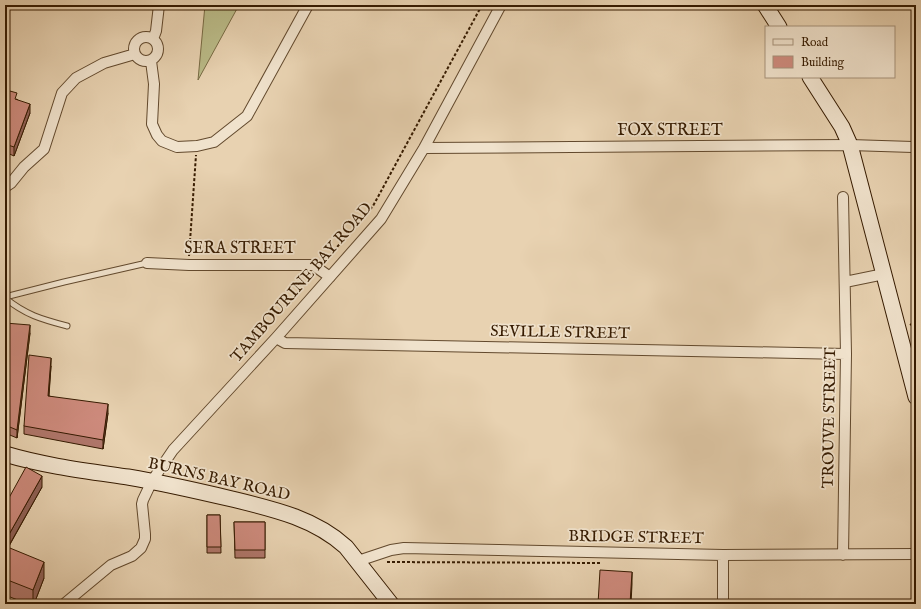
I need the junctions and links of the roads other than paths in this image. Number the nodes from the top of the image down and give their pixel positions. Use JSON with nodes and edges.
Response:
{"nodes":[{"id":1,"x":159,"y":5,"type":"edge"},
{"id":2,"x":308,"y":5,"type":"edge"},
{"id":3,"x":500,"y":5,"type":"edge"},
{"id":4,"x":765,"y":5,"type":"edge"},
{"id":5,"x":777,"y":26,"type":"edge"},
{"id":6,"x":153,"y":39,"type":"junction"},
{"id":7,"x":135,"y":54,"type":"junction"},
{"id":8,"x":151,"y":61,"type":"junction"},
{"id":9,"x":811,"y":78,"type":"edge"},
{"id":10,"x":850,"y":145,"type":"junction"},
{"id":11,"x":424,"y":148,"type":"junction"},
{"id":12,"x":916,"y":149,"type":"edge"},
{"id":13,"x":5,"y":187,"type":"edge"},
{"id":14,"x":843,"y":197,"type":"dead end"},
{"id":15,"x":147,"y":263,"type":"joint"},
{"id":16,"x":884,"y":274,"type":"junction"},
{"id":17,"x":330,"y":277,"type":"junction"},
{"id":18,"x":845,"y":282,"type":"junction"},
{"id":19,"x":5,"y":298,"type":"edge"},
{"id":20,"x":67,"y":326,"type":"dead end"},
{"id":21,"x":276,"y":338,"type":"junction"},
{"id":22,"x":846,"y":354,"type":"junction"},
{"id":23,"x":916,"y":397,"type":"edge"},
{"id":24,"x":5,"y":454,"type":"edge"},
{"id":25,"x":152,"y":481,"type":"junction"},
{"id":26,"x":916,"y":554,"type":"edge"},
{"id":27,"x":723,"y":555,"type":"junction"},
{"id":28,"x":843,"y":555,"type":"junction"},
{"id":29,"x":358,"y":560,"type":"junction"},
{"id":30,"x":64,"y":604,"type":"edge"},
{"id":31,"x":391,"y":604,"type":"edge"},
{"id":32,"x":723,"y":604,"type":"edge"}],
"edges":[{"from":1,"to":6,"type":"street"},
{"from":2,"to":8,"type":"street"},
{"from":3,"to":11,"type":"street","name":"TAMBOURINE BAY ROAD"},
{"from":4,"to":5,"type":"street"},
{"from":6,"to":7,"type":"street"},
{"from":6,"to":8,"type":"street"},
{"from":7,"to":8,"type":"street"},
{"from":7,"to":13,"type":"street"},
{"from":9,"to":10,"type":"street"},
{"from":10,"to":11,"type":"street","name":"FOX STREET"},
{"from":10,"to":12,"type":"street","name":"FOX STREET"},
{"from":10,"to":16,"type":"street"},
{"from":11,"to":17,"type":"street","name":"TAMBOURINE BAY ROAD"},
{"from":14,"to":18,"type":"street","name":"TROUVE STREET"},
{"from":15,"to":17,"type":"street","name":"SERA STREET"},
{"from":15,"to":19,"type":"lane"},
{"from":16,"to":18,"type":"street"},
{"from":16,"to":23,"type":"street"},
{"from":17,"to":21,"type":"street","name":"TAMBOURINE BAY ROAD"},
{"from":18,"to":22,"type":"street","name":"TROUVE STREET"},
{"from":19,"to":20,"type":"lane"},
{"from":21,"to":22,"type":"street","name":"SEVILLE STREET"},
{"from":21,"to":25,"type":"street","name":"TAMBOURINE BAY ROAD"},
{"from":22,"to":28,"type":"street","name":"TROUVE STREET"},
{"from":24,"to":25,"type":"street","name":"BURNS BAY ROAD"},
{"from":25,"to":29,"type":"street","name":"BURNS BAY ROAD"},
{"from":25,"to":30,"type":"street","name":"TAMBOURINE BAY ROAD"},
{"from":26,"to":28,"type":"street","name":"BRIDGE STREET"},
{"from":27,"to":28,"type":"street","name":"BRIDGE STREET"},
{"from":27,"to":29,"type":"street","name":"BRIDGE STREET"},
{"from":27,"to":32,"type":"street"},
{"from":29,"to":31,"type":"street","name":"BURNS BAY ROAD"}]}
